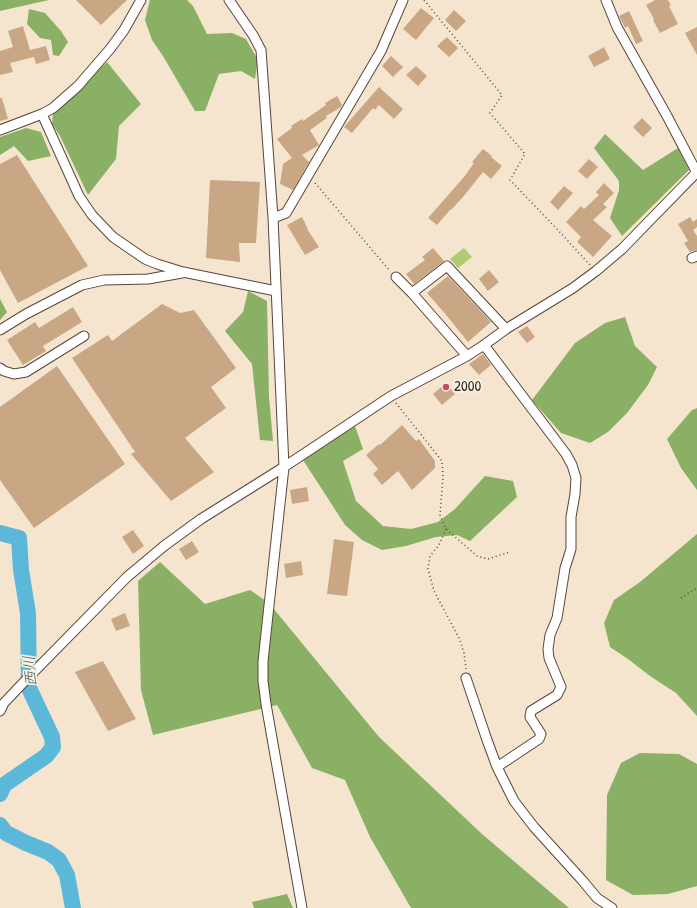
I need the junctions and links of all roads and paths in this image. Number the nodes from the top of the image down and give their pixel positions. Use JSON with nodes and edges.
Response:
{"nodes":[{"id":1,"x":141,"y":0,"type":"edge"},
{"id":2,"x":229,"y":0,"type":"edge"},
{"id":3,"x":403,"y":0,"type":"edge"},
{"id":4,"x":424,"y":0,"type":"edge"},
{"id":5,"x":606,"y":0,"type":"edge"},
{"id":6,"x":42,"y":114,"type":"junction"},
{"id":7,"x":0,"y":130,"type":"edge"},
{"id":8,"x":697,"y":173,"type":"edge"},
{"id":9,"x":308,"y":175,"type":"junction"},
{"id":10,"x":272,"y":218,"type":"junction"},
{"id":11,"x":596,"y":271,"type":"junction"},
{"id":12,"x":183,"y":272,"type":"junction"},
{"id":13,"x":396,"y":277,"type":"joint"},
{"id":14,"x":276,"y":291,"type":"junction"},
{"id":15,"x":412,"y":293,"type":"junction"},
{"id":16,"x":506,"y":329,"type":"junction"},
{"id":17,"x":0,"y":330,"type":"edge"},
{"id":18,"x":84,"y":336,"type":"dead end"},
{"id":19,"x":484,"y":345,"type":"junction"},
{"id":20,"x":466,"y":356,"type":"junction"},
{"id":21,"x":0,"y":368,"type":"edge"},
{"id":22,"x":391,"y":396,"type":"junction"},
{"id":23,"x":284,"y":467,"type":"junction"},
{"id":24,"x":446,"y":529,"type":"junction"},
{"id":25,"x":510,"y":552,"type":"dead end"},
{"id":26,"x":697,"y":588,"type":"edge"},
{"id":27,"x":681,"y":598,"type":"dead end"},
{"id":28,"x":466,"y":678,"type":"joint"},
{"id":29,"x":0,"y":711,"type":"edge"},
{"id":30,"x":497,"y":767,"type":"junction"},
{"id":31,"x":302,"y":908,"type":"edge"},
{"id":32,"x":612,"y":908,"type":"edge"}],
"edges":[{"from":1,"to":6,"type":"street"},
{"from":2,"to":10,"type":"street"},
{"from":3,"to":9,"type":"street"},
{"from":4,"to":11,"type":"path"},
{"from":5,"to":8,"type":"street"},
{"from":6,"to":7,"type":"street"},
{"from":6,"to":12,"type":"street"},
{"from":8,"to":11,"type":"street"},
{"from":9,"to":10,"type":"street"},
{"from":9,"to":13,"type":"path"},
{"from":10,"to":14,"type":"street"},
{"from":11,"to":16,"type":"street"},
{"from":12,"to":14,"type":"street"},
{"from":12,"to":17,"type":"street"},
{"from":13,"to":15,"type":"street"},
{"from":14,"to":23,"type":"street"},
{"from":15,"to":16,"type":"street"},
{"from":15,"to":20,"type":"street"},
{"from":16,"to":19,"type":"street"},
{"from":18,"to":21,"type":"street"},
{"from":19,"to":20,"type":"street"},
{"from":19,"to":30,"type":"street"},
{"from":20,"to":22,"type":"street"},
{"from":22,"to":23,"type":"street"},
{"from":22,"to":24,"type":"path"},
{"from":23,"to":29,"type":"street"},
{"from":23,"to":31,"type":"street"},
{"from":24,"to":25,"type":"path"},
{"from":24,"to":28,"type":"path"},
{"from":26,"to":27,"type":"path"},
{"from":28,"to":30,"type":"street"},
{"from":30,"to":32,"type":"street"}]}
